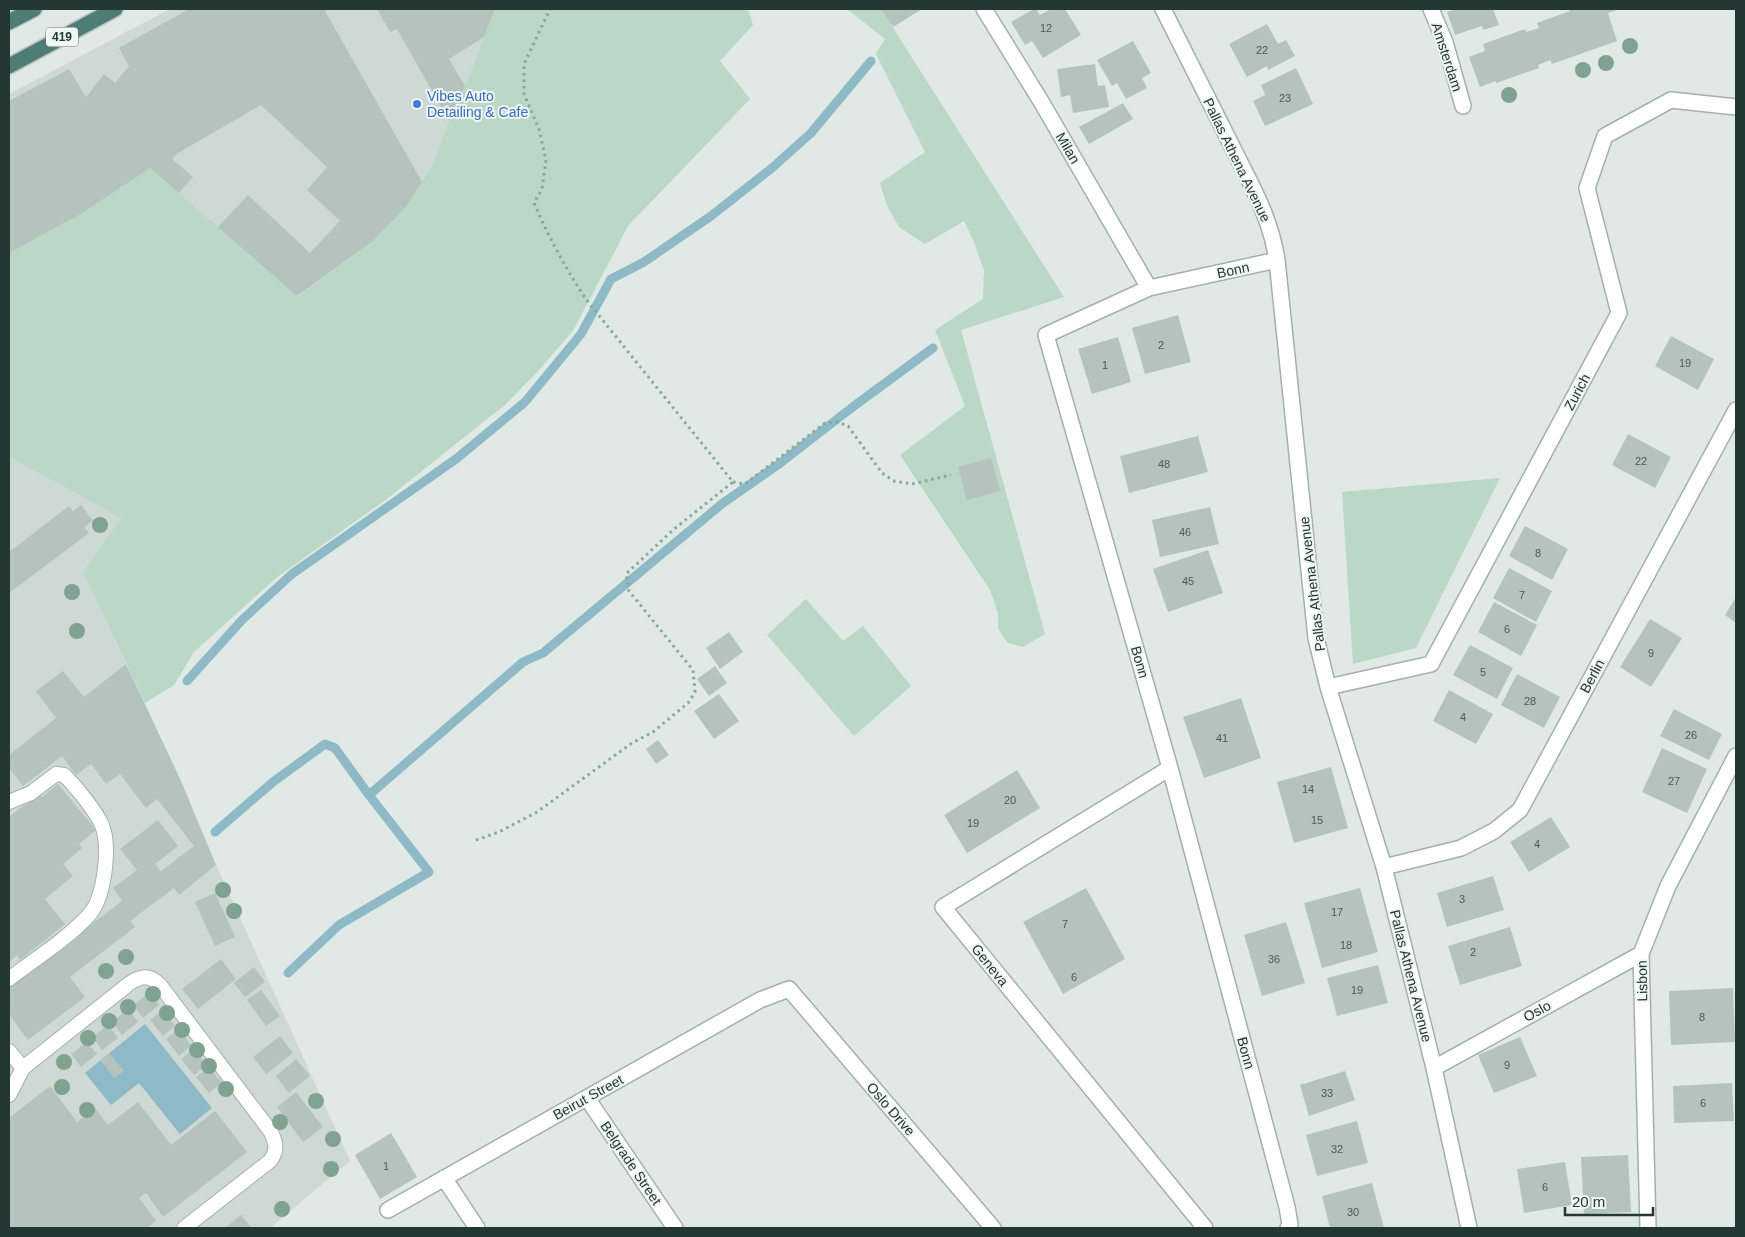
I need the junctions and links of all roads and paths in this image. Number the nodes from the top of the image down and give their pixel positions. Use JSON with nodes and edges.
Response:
{"nodes":[{"id":1,"x":34,"y":9,"type":"edge"},
{"id":2,"x":115,"y":9,"type":"edge"},
{"id":3,"x":550,"y":9,"type":"edge"},
{"id":4,"x":984,"y":9,"type":"edge"},
{"id":5,"x":1163,"y":9,"type":"edge"},
{"id":6,"x":1431,"y":9,"type":"edge"},
{"id":7,"x":9,"y":22,"type":"edge"},
{"id":8,"x":9,"y":66,"type":"edge"},
{"id":9,"x":1463,"y":106,"type":"dead end"},
{"id":10,"x":1736,"y":107,"type":"edge"},
{"id":11,"x":1278,"y":260,"type":"junction"},
{"id":12,"x":1149,"y":288,"type":"junction"},
{"id":13,"x":1736,"y":410,"type":"edge"},
{"id":14,"x":951,"y":475,"type":"dead end"},
{"id":15,"x":733,"y":482,"type":"junction"},
{"id":16,"x":1328,"y":688,"type":"junction"},
{"id":17,"x":1736,"y":756,"type":"edge"},
{"id":18,"x":1170,"y":768,"type":"junction"},
{"id":19,"x":9,"y":802,"type":"edge"},
{"id":20,"x":476,"y":840,"type":"dead end"},
{"id":21,"x":1384,"y":867,"type":"junction"},
{"id":22,"x":1641,"y":954,"type":"junction"},
{"id":23,"x":9,"y":979,"type":"edge"},
{"id":24,"x":789,"y":990,"type":"joint"},
{"id":25,"x":9,"y":1051,"type":"edge"},
{"id":26,"x":23,"y":1068,"type":"junction"},
{"id":27,"x":1434,"y":1068,"type":"junction"},
{"id":28,"x":9,"y":1095,"type":"edge"},
{"id":29,"x":587,"y":1098,"type":"junction"},
{"id":30,"x":444,"y":1178,"type":"junction"},
{"id":31,"x":388,"y":1210,"type":"dead end"},
{"id":32,"x":184,"y":1228,"type":"edge"},
{"id":33,"x":477,"y":1228,"type":"edge"},
{"id":34,"x":675,"y":1228,"type":"edge"},
{"id":35,"x":993,"y":1228,"type":"edge"},
{"id":36,"x":1206,"y":1228,"type":"edge"},
{"id":37,"x":1288,"y":1228,"type":"edge"},
{"id":38,"x":1469,"y":1228,"type":"edge"},
{"id":39,"x":1648,"y":1228,"type":"edge"}],
"edges":[{"from":1,"to":7,"type":"highway"},
{"from":2,"to":8,"type":"highway","number":"419"},
{"from":3,"to":15,"type":"path"},
{"from":4,"to":12,"type":"street","name":"Milan"},
{"from":5,"to":11,"type":"street","name":"Pallas Athena Avenue"},
{"from":6,"to":9,"type":"street","name":"Amsterdam"},
{"from":10,"to":16,"type":"street","name":"Zurich"},
{"from":11,"to":12,"type":"street","name":"Bonn"},
{"from":11,"to":16,"type":"street","name":"Pallas Athena Avenue"},
{"from":12,"to":18,"type":"street","name":"Bonn"},
{"from":13,"to":21,"type":"street","name":"Berlin"},
{"from":14,"to":15,"type":"path"},
{"from":15,"to":20,"type":"path"},
{"from":16,"to":21,"type":"street","name":"Pallas Athena Avenue"},
{"from":17,"to":22,"type":"street","name":"Lisbon"},
{"from":18,"to":36,"type":"street","name":"Geneva"},
{"from":18,"to":37,"type":"street","name":"Bonn"},
{"from":19,"to":23,"type":"lane"},
{"from":21,"to":27,"type":"street","name":"Pallas Athena Avenue"},
{"from":22,"to":27,"type":"street","name":"Oslo"},
{"from":22,"to":39,"type":"street","name":"Lisbon"},
{"from":24,"to":29,"type":"street","name":"Beirut Street"},
{"from":24,"to":35,"type":"street","name":"Oslo Drive"},
{"from":25,"to":26,"type":"lane"},
{"from":26,"to":28,"type":"lane"},
{"from":26,"to":32,"type":"lane"},
{"from":27,"to":38,"type":"street","name":"Pallas Athena Avenue"},
{"from":29,"to":30,"type":"street","name":"Beirut Street"},
{"from":29,"to":34,"type":"street","name":"Belgrade Street"},
{"from":30,"to":31,"type":"street","name":"Beirut Street"},
{"from":30,"to":33,"type":"street"}]}
